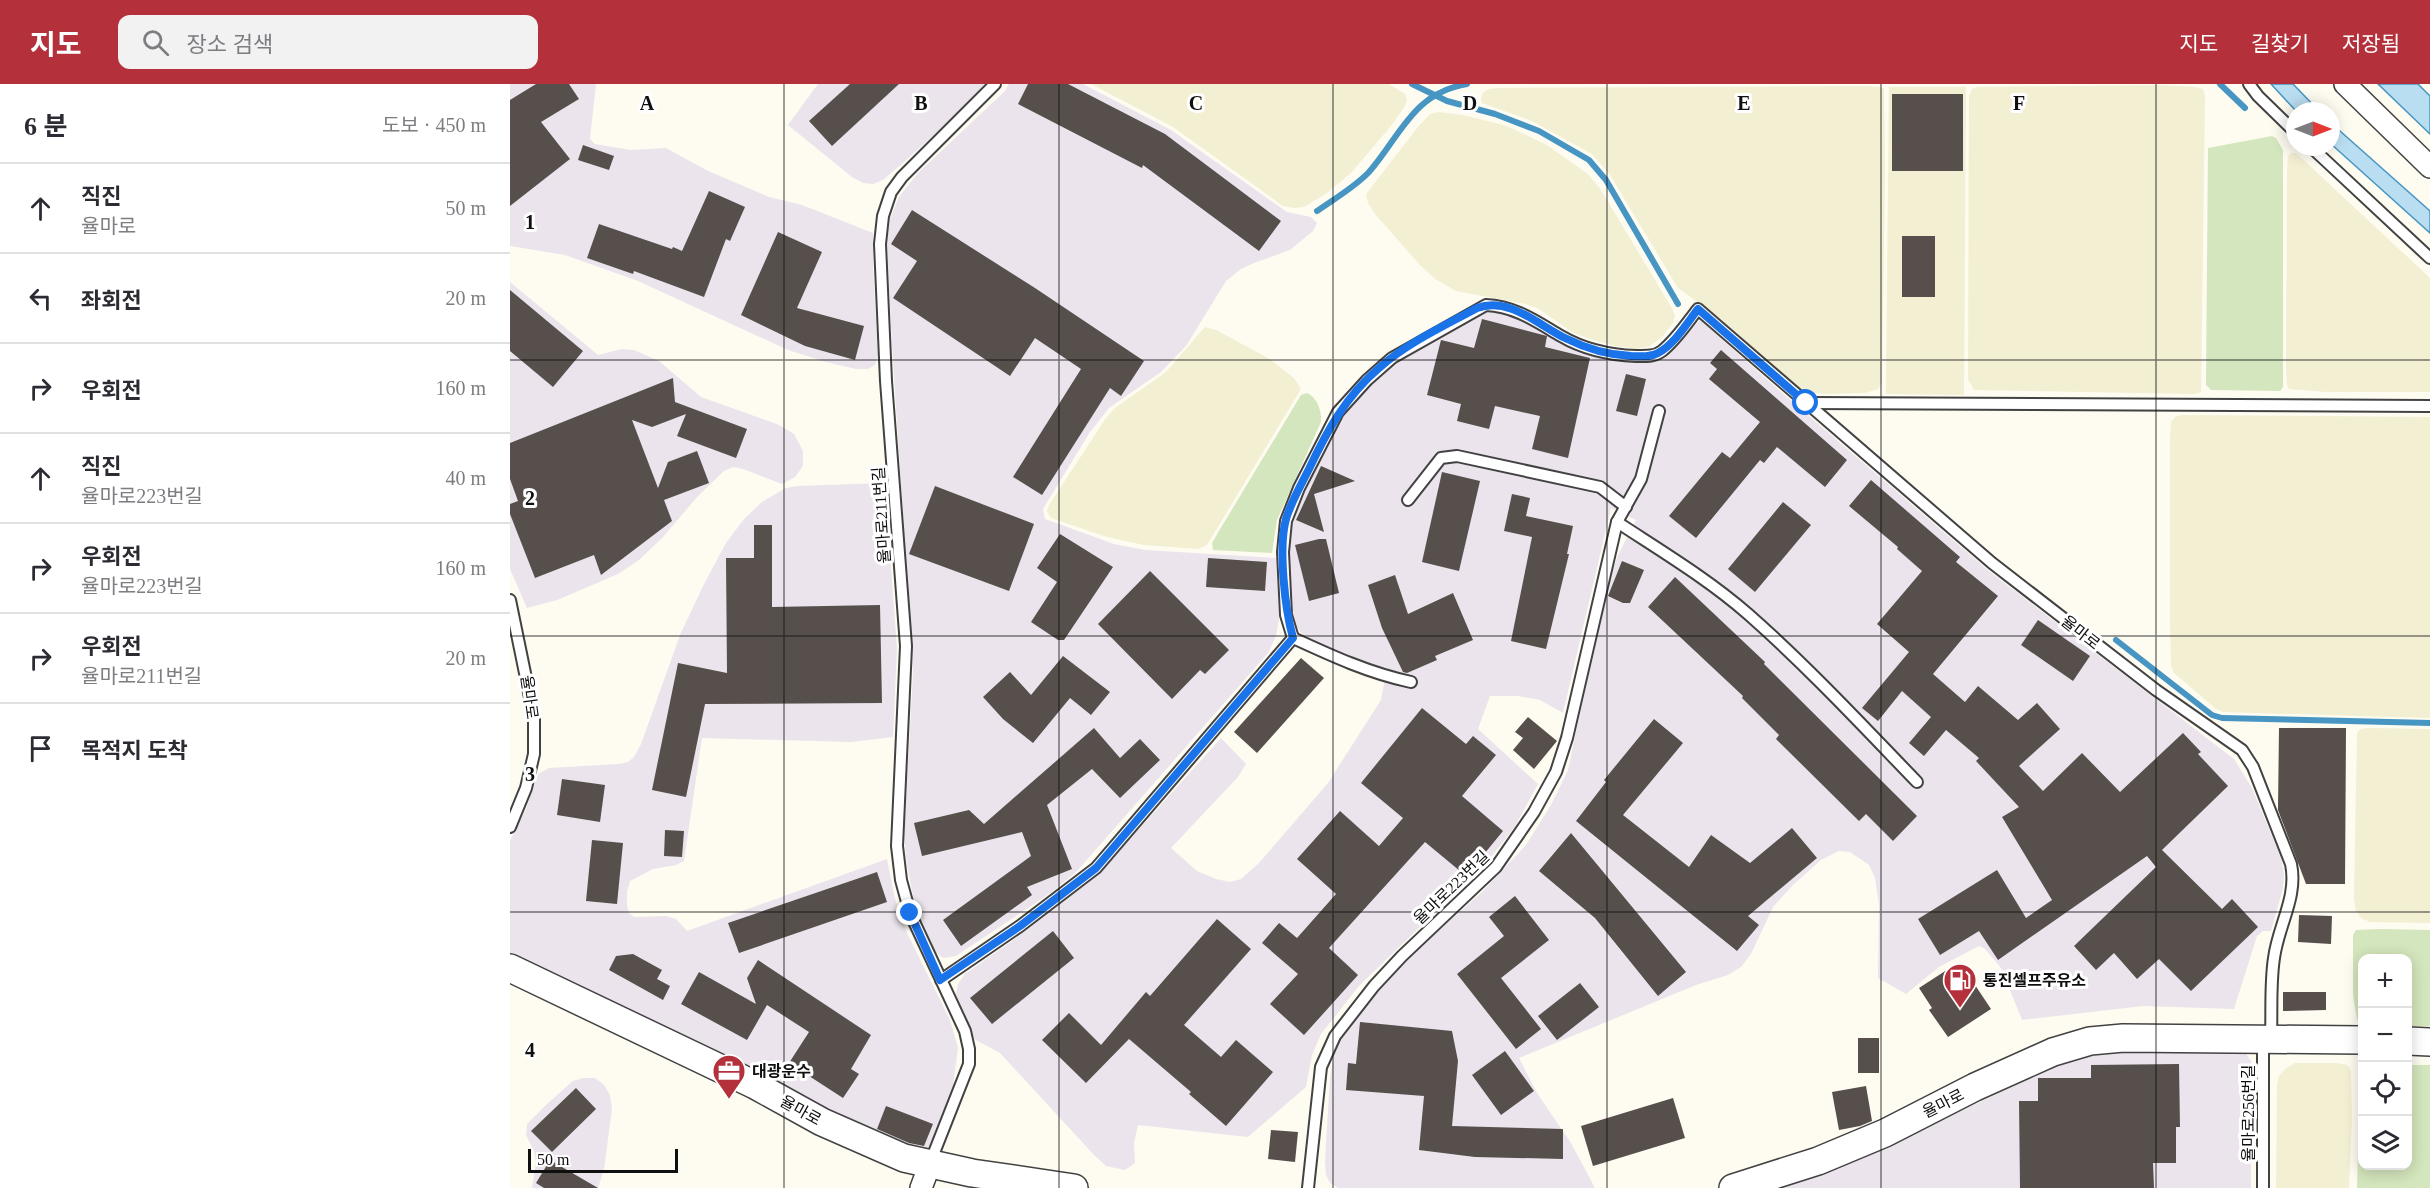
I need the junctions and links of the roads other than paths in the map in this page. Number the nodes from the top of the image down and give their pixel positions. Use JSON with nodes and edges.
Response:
{"nodes":[{"id":1,"x":995,"y":84,"type":"edge"},
{"id":2,"x":2250,"y":84,"type":"edge"},
{"id":3,"x":2345,"y":84,"type":"edge"},
{"id":4,"x":2286,"y":123,"type":"edge"},
{"id":5,"x":2321,"y":156,"type":"edge"},
{"id":6,"x":2430,"y":168,"type":"edge"},
{"id":7,"x":2430,"y":258,"type":"edge"},
{"id":8,"x":1806,"y":403,"type":"junction"},
{"id":9,"x":2430,"y":406,"type":"edge"},
{"id":10,"x":1659,"y":411,"type":"dead end"},
{"id":11,"x":1408,"y":500,"type":"dead end"},
{"id":12,"x":1626,"y":507,"type":"junction"},
{"id":13,"x":1617,"y":522,"type":"junction"},
{"id":14,"x":510,"y":600,"type":"edge"},
{"id":15,"x":1293,"y":638,"type":"junction"},
{"id":16,"x":1411,"y":682,"type":"dead end"},
{"id":17,"x":1917,"y":782,"type":"dead end"},
{"id":18,"x":510,"y":827,"type":"edge"},
{"id":19,"x":510,"y":968,"type":"edge"},
{"id":20,"x":940,"y":980,"type":"junction"},
{"id":21,"x":2267,"y":1038,"type":"junction"},
{"id":22,"x":2358,"y":1040,"type":"edge"},
{"id":23,"x":2412,"y":1041,"type":"edge"},
{"id":24,"x":2430,"y":1041,"type":"edge"},
{"id":25,"x":926,"y":1176,"type":"edge"},
{"id":26,"x":1763,"y":1184,"type":"edge"},
{"id":27,"x":1074,"y":1188,"type":"edge"},
{"id":28,"x":1308,"y":1188,"type":"edge"},
{"id":29,"x":1733,"y":1188,"type":"edge"},
{"id":30,"x":2263,"y":1188,"type":"edge"}],
"edges":[{"from":1,"to":20,"type":"lane","name":"율마로211번길"},
{"from":2,"to":4,"type":"lane"},
{"from":3,"to":6,"type":"street"},
{"from":5,"to":7,"type":"lane"},
{"from":8,"to":9,"type":"lane"},
{"from":8,"to":15,"type":"lane","name":"율마로"},
{"from":8,"to":21,"type":"lane","name":"율마로"},
{"from":10,"to":12,"type":"lane","name":"율마로223번길"},
{"from":11,"to":12,"type":"lane"},
{"from":12,"to":13,"type":"lane","name":"율마로223번길"},
{"from":13,"to":17,"type":"lane"},
{"from":13,"to":28,"type":"lane","name":"율마로223번길"},
{"from":14,"to":18,"type":"lane","name":"율마로"},
{"from":15,"to":16,"type":"lane"},
{"from":15,"to":20,"type":"lane"},
{"from":19,"to":25,"type":"street","name":"율마로"},
{"from":20,"to":25,"type":"lane","name":"율마로211번길"},
{"from":21,"to":22,"type":"street","name":"율마로"},
{"from":21,"to":26,"type":"street","name":"율마로"},
{"from":21,"to":30,"type":"lane","name":"율마로256번길"},
{"from":23,"to":24,"type":"street"},
{"from":25,"to":27,"type":"street","name":"율마로"},
{"from":26,"to":29,"type":"street","name":"율마로"}]}
